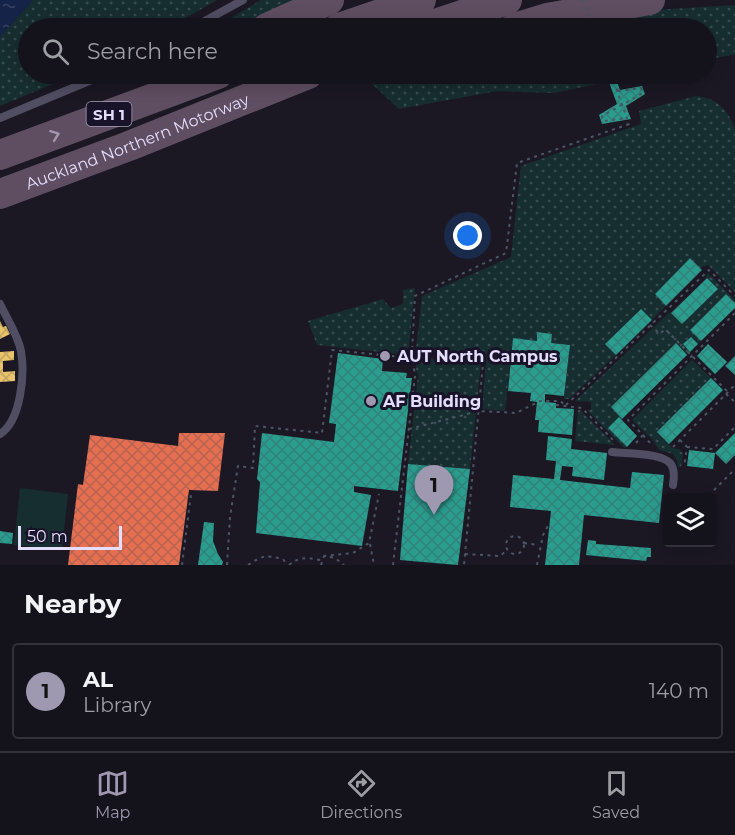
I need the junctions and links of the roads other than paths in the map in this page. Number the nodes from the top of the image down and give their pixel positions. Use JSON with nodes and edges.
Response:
{"nodes":[{"id":1,"x":243,"y":0,"type":"edge"},
{"id":2,"x":329,"y":0,"type":"edge"},
{"id":3,"x":421,"y":0,"type":"edge"},
{"id":4,"x":507,"y":0,"type":"edge"},
{"id":5,"x":650,"y":0,"type":"edge"},
{"id":6,"x":210,"y":18,"type":"edge"},
{"id":7,"x":289,"y":18,"type":"edge"},
{"id":8,"x":368,"y":18,"type":"edge"},
{"id":9,"x":453,"y":18,"type":"edge"},
{"id":10,"x":547,"y":18,"type":"edge"},
{"id":11,"x":82,"y":84,"type":"edge"},
{"id":12,"x":160,"y":84,"type":"edge"},
{"id":13,"x":191,"y":84,"type":"edge"},
{"id":14,"x":283,"y":84,"type":"edge"},
{"id":15,"x":0,"y":118,"type":"edge"},
{"id":16,"x":100,"y":118,"type":"junction"},
{"id":17,"x":0,"y":155,"type":"edge"},
{"id":18,"x":0,"y":194,"type":"edge"},
{"id":19,"x":0,"y":304,"type":"edge"},
{"id":20,"x":0,"y":434,"type":"edge"},
{"id":21,"x":612,"y":452,"type":"dead end"},
{"id":22,"x":673,"y":485,"type":"dead end"}],
"edges":[{"from":1,"to":6,"type":"lane"},
{"from":2,"to":7,"type":"highway"},
{"from":3,"to":8,"type":"highway"},
{"from":4,"to":9,"type":"highway"},
{"from":5,"to":10,"type":"highway"},
{"from":11,"to":15,"type":"lane"},
{"from":12,"to":16,"type":"highway"},
{"from":13,"to":16,"type":"highway","name":"Auckland Northern Motorway","number":"SH 1"},
{"from":14,"to":18,"type":"highway","name":"Auckland Northern Motorway","number":"SH 1"},
{"from":17,"to":16,"type":"highway","name":"Auckland Northern Motorway","number":"SH 1","one_way":true},
{"from":19,"to":20,"type":"lane"},
{"from":21,"to":22,"type":"lane"}]}
